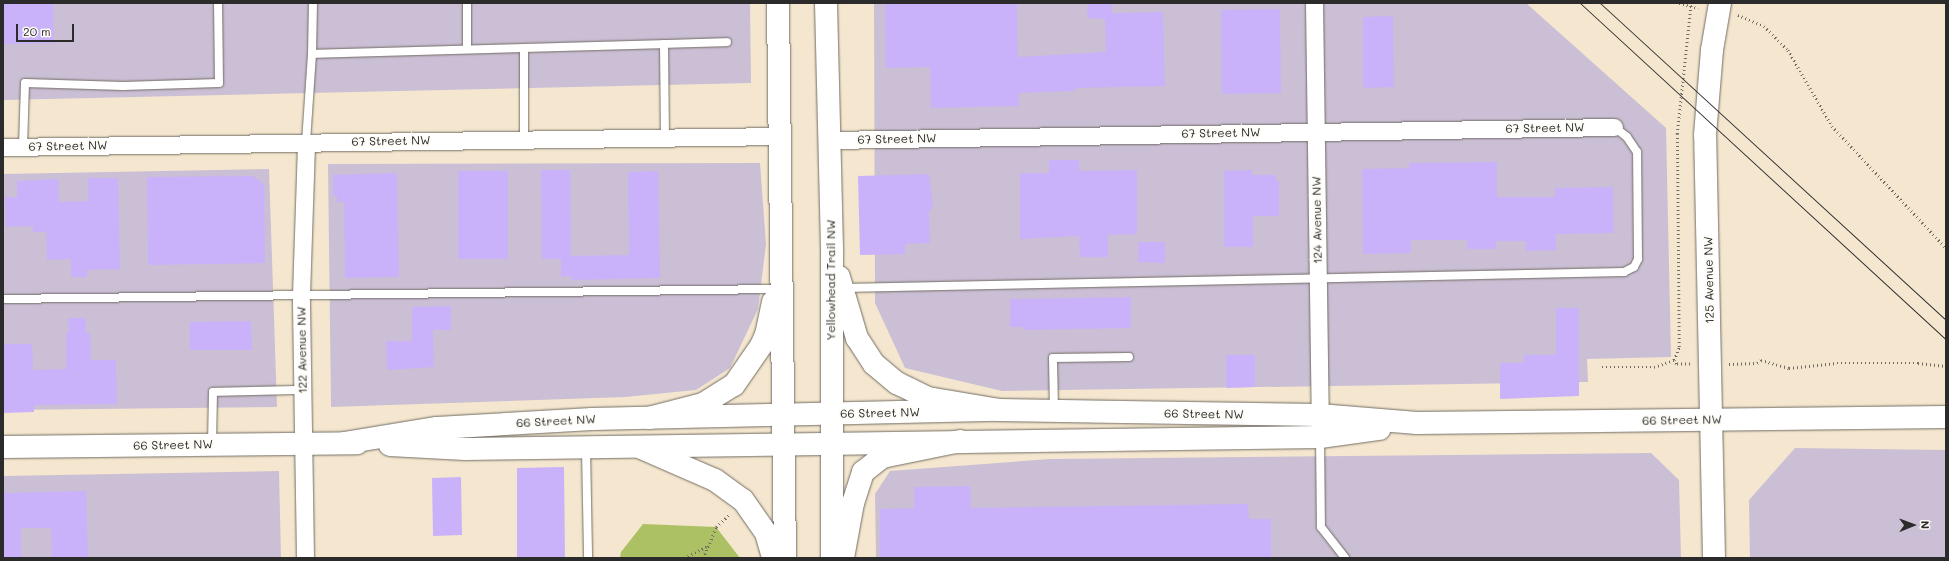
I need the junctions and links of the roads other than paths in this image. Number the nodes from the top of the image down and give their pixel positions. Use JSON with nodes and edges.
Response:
{"nodes":[{"id":1,"x":218,"y":3,"type":"edge"},
{"id":2,"x":313,"y":3,"type":"edge"},
{"id":3,"x":467,"y":3,"type":"edge"},
{"id":4,"x":778,"y":3,"type":"edge"},
{"id":5,"x":826,"y":3,"type":"edge"},
{"id":6,"x":1314,"y":3,"type":"edge"},
{"id":7,"x":1719,"y":9,"type":"edge"},
{"id":8,"x":727,"y":42,"type":"dead end"},
{"id":9,"x":664,"y":44,"type":"junction"},
{"id":10,"x":467,"y":48,"type":"junction"},
{"id":11,"x":524,"y":48,"type":"junction"},
{"id":12,"x":312,"y":54,"type":"junction"},
{"id":13,"x":1614,"y":126,"type":"joint"},
{"id":14,"x":1316,"y":132,"type":"junction"},
{"id":15,"x":780,"y":136,"type":"junction"},
{"id":16,"x":665,"y":137,"type":"junction"},
{"id":17,"x":524,"y":139,"type":"junction"},
{"id":18,"x":828,"y":140,"type":"junction"},
{"id":19,"x":306,"y":142,"type":"junction"},
{"id":20,"x":3,"y":147,"type":"edge"},
{"id":21,"x":23,"y":147,"type":"junction"},
{"id":22,"x":1318,"y":278,"type":"junction"},
{"id":23,"x":837,"y":288,"type":"junction"},
{"id":24,"x":778,"y":289,"type":"junction"},
{"id":25,"x":301,"y":296,"type":"junction"},
{"id":26,"x":3,"y":299,"type":"edge"},
{"id":27,"x":1129,"y":357,"type":"dead end"},
{"id":28,"x":303,"y":390,"type":"junction"},
{"id":29,"x":998,"y":410,"type":"junction"},
{"id":30,"x":1054,"y":411,"type":"junction"},
{"id":31,"x":831,"y":414,"type":"junction"},
{"id":32,"x":1319,"y":415,"type":"junction"},
{"id":33,"x":785,"y":416,"type":"junction"},
{"id":34,"x":1946,"y":417,"type":"edge"},
{"id":35,"x":649,"y":418,"type":"junction"},
{"id":36,"x":1711,"y":420,"type":"junction"},
{"id":37,"x":1417,"y":423,"type":"junction"},
{"id":38,"x":1320,"y":438,"type":"junction"},
{"id":39,"x":960,"y":441,"type":"junction"},
{"id":40,"x":344,"y":443,"type":"junction"},
{"id":41,"x":785,"y":443,"type":"junction"},
{"id":42,"x":303,"y":444,"type":"junction"},
{"id":43,"x":832,"y":444,"type":"junction"},
{"id":44,"x":212,"y":445,"type":"junction"},
{"id":45,"x":3,"y":447,"type":"edge"},
{"id":46,"x":640,"y":447,"type":"junction"},
{"id":47,"x":586,"y":448,"type":"junction"},
{"id":48,"x":305,"y":558,"type":"edge"},
{"id":49,"x":588,"y":558,"type":"edge"},
{"id":50,"x":773,"y":558,"type":"edge"},
{"id":51,"x":785,"y":558,"type":"edge"},
{"id":52,"x":832,"y":558,"type":"edge"},
{"id":53,"x":843,"y":558,"type":"edge"},
{"id":54,"x":1345,"y":558,"type":"edge"},
{"id":55,"x":1714,"y":558,"type":"edge"}],
"edges":[{"from":1,"to":21,"type":"lane"},
{"from":2,"to":12,"type":"lane"},
{"from":3,"to":10,"type":"lane"},
{"from":4,"to":15,"type":"main road"},
{"from":5,"to":18,"type":"main road","name":"Yellowhead Trail NW"},
{"from":6,"to":14,"type":"street","name":"124 Avenue NW"},
{"from":7,"to":36,"type":"main road","name":"125 Avenue NW"},
{"from":8,"to":9,"type":"lane"},
{"from":9,"to":11,"type":"lane"},
{"from":9,"to":16,"type":"lane"},
{"from":10,"to":11,"type":"lane"},
{"from":10,"to":12,"type":"lane"},
{"from":11,"to":17,"type":"lane"},
{"from":12,"to":19,"type":"lane"},
{"from":13,"to":14,"type":"street","name":"67 Street NW"},
{"from":13,"to":22,"type":"lane"},
{"from":14,"to":18,"type":"street","name":"67 Street NW"},
{"from":14,"to":22,"type":"street","name":"124 Avenue NW"},
{"from":15,"to":16,"type":"street","name":"67 Street NW"},
{"from":15,"to":24,"type":"main road"},
{"from":16,"to":17,"type":"street","name":"67 Street NW"},
{"from":17,"to":19,"type":"street","name":"67 Street NW"},
{"from":18,"to":23,"type":"main road","name":"Yellowhead Trail NW"},
{"from":19,"to":21,"type":"street","name":"67 Street NW"},
{"from":19,"to":25,"type":"street","name":"122 Avenue NW"},
{"from":20,"to":21,"type":"street","name":"67 Street NW"},
{"from":22,"to":23,"type":"lane"},
{"from":22,"to":32,"type":"street","name":"124 Avenue NW"},
{"from":23,"to":29,"type":"main road","name":"Yellowhead Trail NW"},
{"from":23,"to":31,"type":"main road","name":"Yellowhead Trail NW"},
{"from":24,"to":25,"type":"lane"},
{"from":24,"to":33,"type":"main road"},
{"from":24,"to":35,"type":"main road"},
{"from":25,"to":26,"type":"lane"},
{"from":25,"to":28,"type":"street","name":"122 Avenue NW"},
{"from":27,"to":30,"type":"lane"},
{"from":28,"to":42,"type":"street","name":"122 Avenue NW"},
{"from":28,"to":44,"type":"lane"},
{"from":29,"to":30,"type":"main road","name":"66 Street NW"},
{"from":29,"to":31,"type":"main road","name":"66 Street NW"},
{"from":30,"to":32,"type":"main road","name":"66 Street NW"},
{"from":31,"to":33,"type":"main road","name":"66 Street NW"},
{"from":31,"to":43,"type":"main road","name":"Yellowhead Trail NW"},
{"from":32,"to":37,"type":"main road","name":"66 Street NW"},
{"from":32,"to":38,"type":"street","name":"124 Avenue NW"},
{"from":33,"to":35,"type":"main road","name":"66 Street NW"},
{"from":33,"to":41,"type":"main road"},
{"from":34,"to":36,"type":"main road","name":"66 Street NW"},
{"from":35,"to":40,"type":"main road","name":"66 Street NW"},
{"from":36,"to":37,"type":"main road","name":"66 Street NW"},
{"from":36,"to":55,"type":"main road","name":"125 Avenue NW"},
{"from":37,"to":38,"type":"main road","name":"66 Street NW"},
{"from":38,"to":39,"type":"main road","name":"66 Street NW"},
{"from":38,"to":54,"type":"lane"},
{"from":39,"to":43,"type":"main road","name":"66 Street NW"},
{"from":39,"to":53,"type":"main road"},
{"from":40,"to":42,"type":"main road","name":"66 Street NW"},
{"from":40,"to":47,"type":"main road","name":"66 Street NW"},
{"from":41,"to":43,"type":"main road","name":"66 Street NW"},
{"from":41,"to":46,"type":"main road","name":"66 Street NW"},
{"from":41,"to":51,"type":"main road"},
{"from":42,"to":44,"type":"main road","name":"66 Street NW"},
{"from":42,"to":48,"type":"street","name":"122 Avenue NW"},
{"from":43,"to":52,"type":"main road","name":"Yellowhead Trail NW"},
{"from":44,"to":45,"type":"main road","name":"66 Street NW"},
{"from":46,"to":47,"type":"main road","name":"66 Street NW"},
{"from":46,"to":50,"type":"main road"},
{"from":47,"to":49,"type":"lane"}]}
